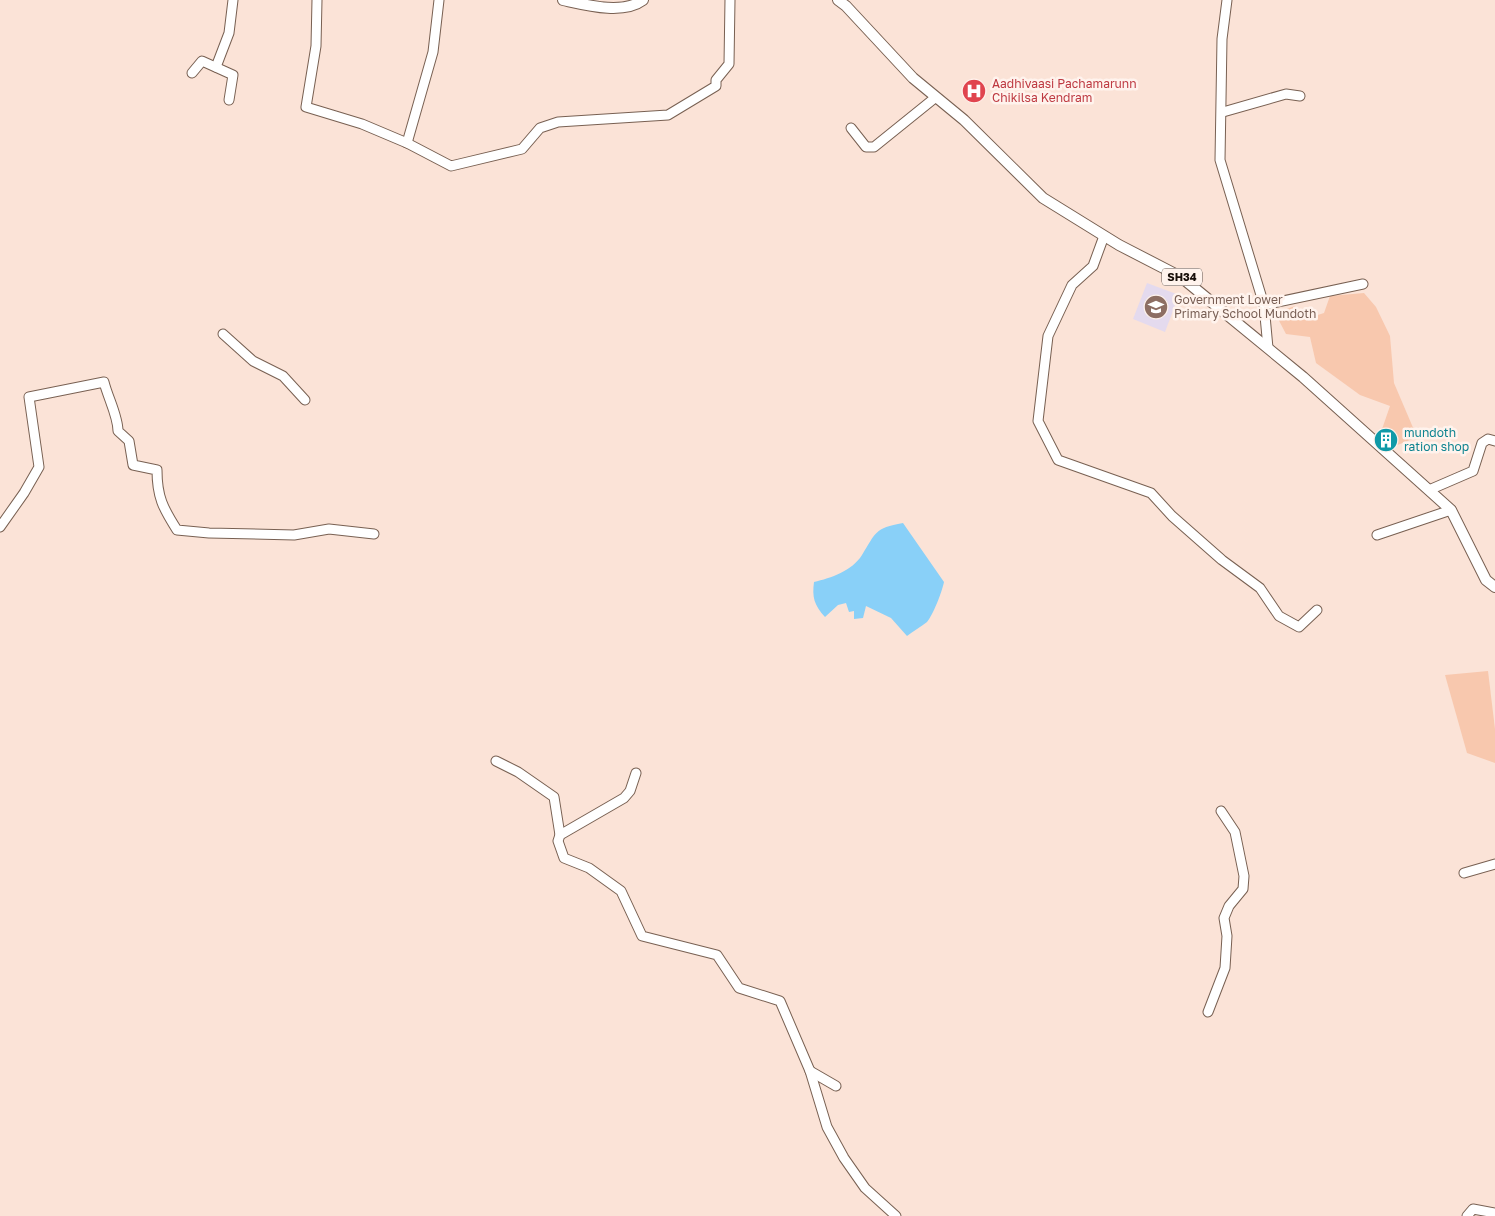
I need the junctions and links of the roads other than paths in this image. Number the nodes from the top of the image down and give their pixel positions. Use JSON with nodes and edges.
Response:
{"nodes":[{"id":1,"x":233,"y":0,"type":"edge"},
{"id":2,"x":317,"y":0,"type":"edge"},
{"id":3,"x":439,"y":0,"type":"edge"},
{"id":4,"x":563,"y":0,"type":"edge"},
{"id":5,"x":643,"y":0,"type":"edge"},
{"id":6,"x":730,"y":0,"type":"edge"},
{"id":7,"x":838,"y":0,"type":"edge"},
{"id":8,"x":1226,"y":0,"type":"edge"},
{"id":9,"x":216,"y":67,"type":"junction"},
{"id":10,"x":192,"y":73,"type":"dead end"},
{"id":11,"x":1300,"y":96,"type":"dead end"},
{"id":12,"x":936,"y":97,"type":"junction"},
{"id":13,"x":229,"y":100,"type":"dead end"},
{"id":14,"x":1223,"y":112,"type":"junction"},
{"id":15,"x":850,"y":128,"type":"dead end"},
{"id":16,"x":407,"y":143,"type":"junction"},
{"id":17,"x":1104,"y":236,"type":"junction"},
{"id":18,"x":1363,"y":284,"type":"dead end"},
{"id":19,"x":1264,"y":305,"type":"junction"},
{"id":20,"x":224,"y":334,"type":"dead end"},
{"id":21,"x":1268,"y":348,"type":"junction"},
{"id":22,"x":305,"y":400,"type":"dead end"},
{"id":23,"x":1495,"y":440,"type":"edge"},
{"id":24,"x":1429,"y":490,"type":"junction"},
{"id":25,"x":1450,"y":510,"type":"junction"},
{"id":26,"x":0,"y":527,"type":"edge"},
{"id":27,"x":374,"y":534,"type":"dead end"},
{"id":28,"x":1377,"y":535,"type":"dead end"},
{"id":29,"x":1495,"y":587,"type":"edge"},
{"id":30,"x":1317,"y":610,"type":"dead end"},
{"id":31,"x":496,"y":761,"type":"dead end"},
{"id":32,"x":636,"y":773,"type":"dead end"},
{"id":33,"x":1221,"y":810,"type":"dead end"},
{"id":34,"x":560,"y":835,"type":"junction"},
{"id":35,"x":1495,"y":864,"type":"edge"},
{"id":36,"x":1464,"y":873,"type":"dead end"},
{"id":37,"x":1208,"y":1012,"type":"dead end"},
{"id":38,"x":810,"y":1071,"type":"junction"},
{"id":39,"x":836,"y":1086,"type":"dead end"},
{"id":40,"x":1495,"y":1213,"type":"edge"},
{"id":41,"x":896,"y":1216,"type":"edge"},
{"id":42,"x":1467,"y":1216,"type":"edge"}],
"edges":[{"from":1,"to":9,"type":"street"},
{"from":2,"to":16,"type":"street"},
{"from":3,"to":16,"type":"street"},
{"from":4,"to":5,"type":"main road"},
{"from":6,"to":16,"type":"street"},
{"from":7,"to":12,"type":"main road","number":"SH34"},
{"from":8,"to":14,"type":"street"},
{"from":9,"to":10,"type":"street"},
{"from":9,"to":13,"type":"street"},
{"from":11,"to":14,"type":"street"},
{"from":12,"to":15,"type":"street"},
{"from":12,"to":17,"type":"main road","number":"SH34"},
{"from":14,"to":19,"type":"street"},
{"from":17,"to":21,"type":"main road","number":"SH34"},
{"from":17,"to":30,"type":"street"},
{"from":18,"to":19,"type":"street"},
{"from":19,"to":21,"type":"street"},
{"from":20,"to":22,"type":"street"},
{"from":21,"to":24,"type":"main road","number":"SH34"},
{"from":23,"to":24,"type":"street"},
{"from":24,"to":25,"type":"main road","number":"SH34"},
{"from":25,"to":28,"type":"street"},
{"from":25,"to":29,"type":"main road","number":"SH34"},
{"from":26,"to":27,"type":"street"},
{"from":31,"to":34,"type":"street"},
{"from":32,"to":34,"type":"street"},
{"from":33,"to":37,"type":"street"},
{"from":34,"to":38,"type":"street"},
{"from":35,"to":36,"type":"street"},
{"from":38,"to":39,"type":"street"},
{"from":38,"to":41,"type":"street"},
{"from":40,"to":42,"type":"street"}]}
